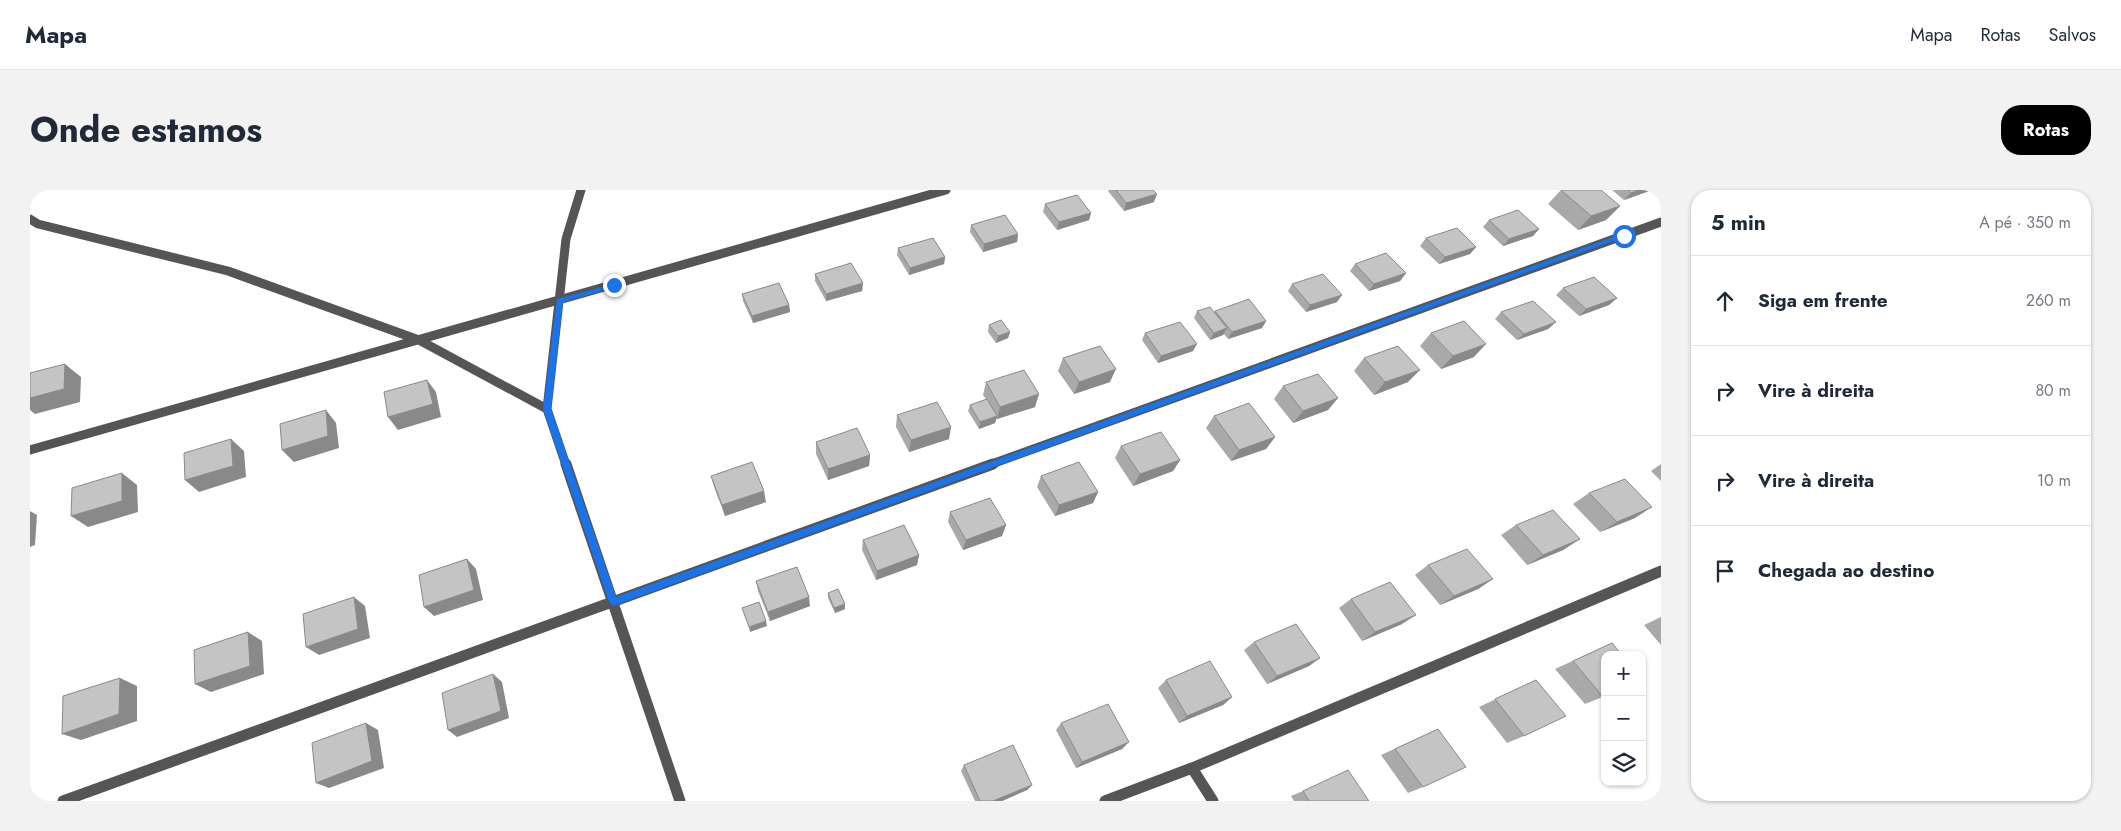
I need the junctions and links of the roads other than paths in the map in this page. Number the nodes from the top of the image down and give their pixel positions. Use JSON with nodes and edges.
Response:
{"nodes":[{"id":1,"x":581,"y":190,"type":"edge"},
{"id":2,"x":946,"y":190,"type":"edge"},
{"id":3,"x":1661,"y":222,"type":"edge"},
{"id":4,"x":32,"y":223,"type":"edge"},
{"id":5,"x":559,"y":301,"type":"junction"},
{"id":6,"x":419,"y":340,"type":"junction"},
{"id":7,"x":547,"y":409,"type":"junction"},
{"id":8,"x":30,"y":450,"type":"edge"},
{"id":9,"x":1661,"y":572,"type":"edge"},
{"id":10,"x":613,"y":602,"type":"junction"},
{"id":11,"x":1192,"y":768,"type":"junction"},
{"id":12,"x":63,"y":801,"type":"edge"},
{"id":13,"x":680,"y":801,"type":"edge"},
{"id":14,"x":1105,"y":801,"type":"edge"},
{"id":15,"x":1213,"y":801,"type":"edge"}],
"edges":[{"from":1,"to":5,"type":"street"},
{"from":2,"to":5,"type":"street"},
{"from":3,"to":10,"type":"street"},
{"from":4,"to":6,"type":"street"},
{"from":5,"to":6,"type":"street"},
{"from":5,"to":7,"type":"street"},
{"from":6,"to":7,"type":"street"},
{"from":6,"to":8,"type":"street"},
{"from":7,"to":10,"type":"street"},
{"from":9,"to":11,"type":"street"},
{"from":10,"to":12,"type":"street"},
{"from":10,"to":13,"type":"street"},
{"from":11,"to":14,"type":"street"},
{"from":11,"to":15,"type":"street"}]}
